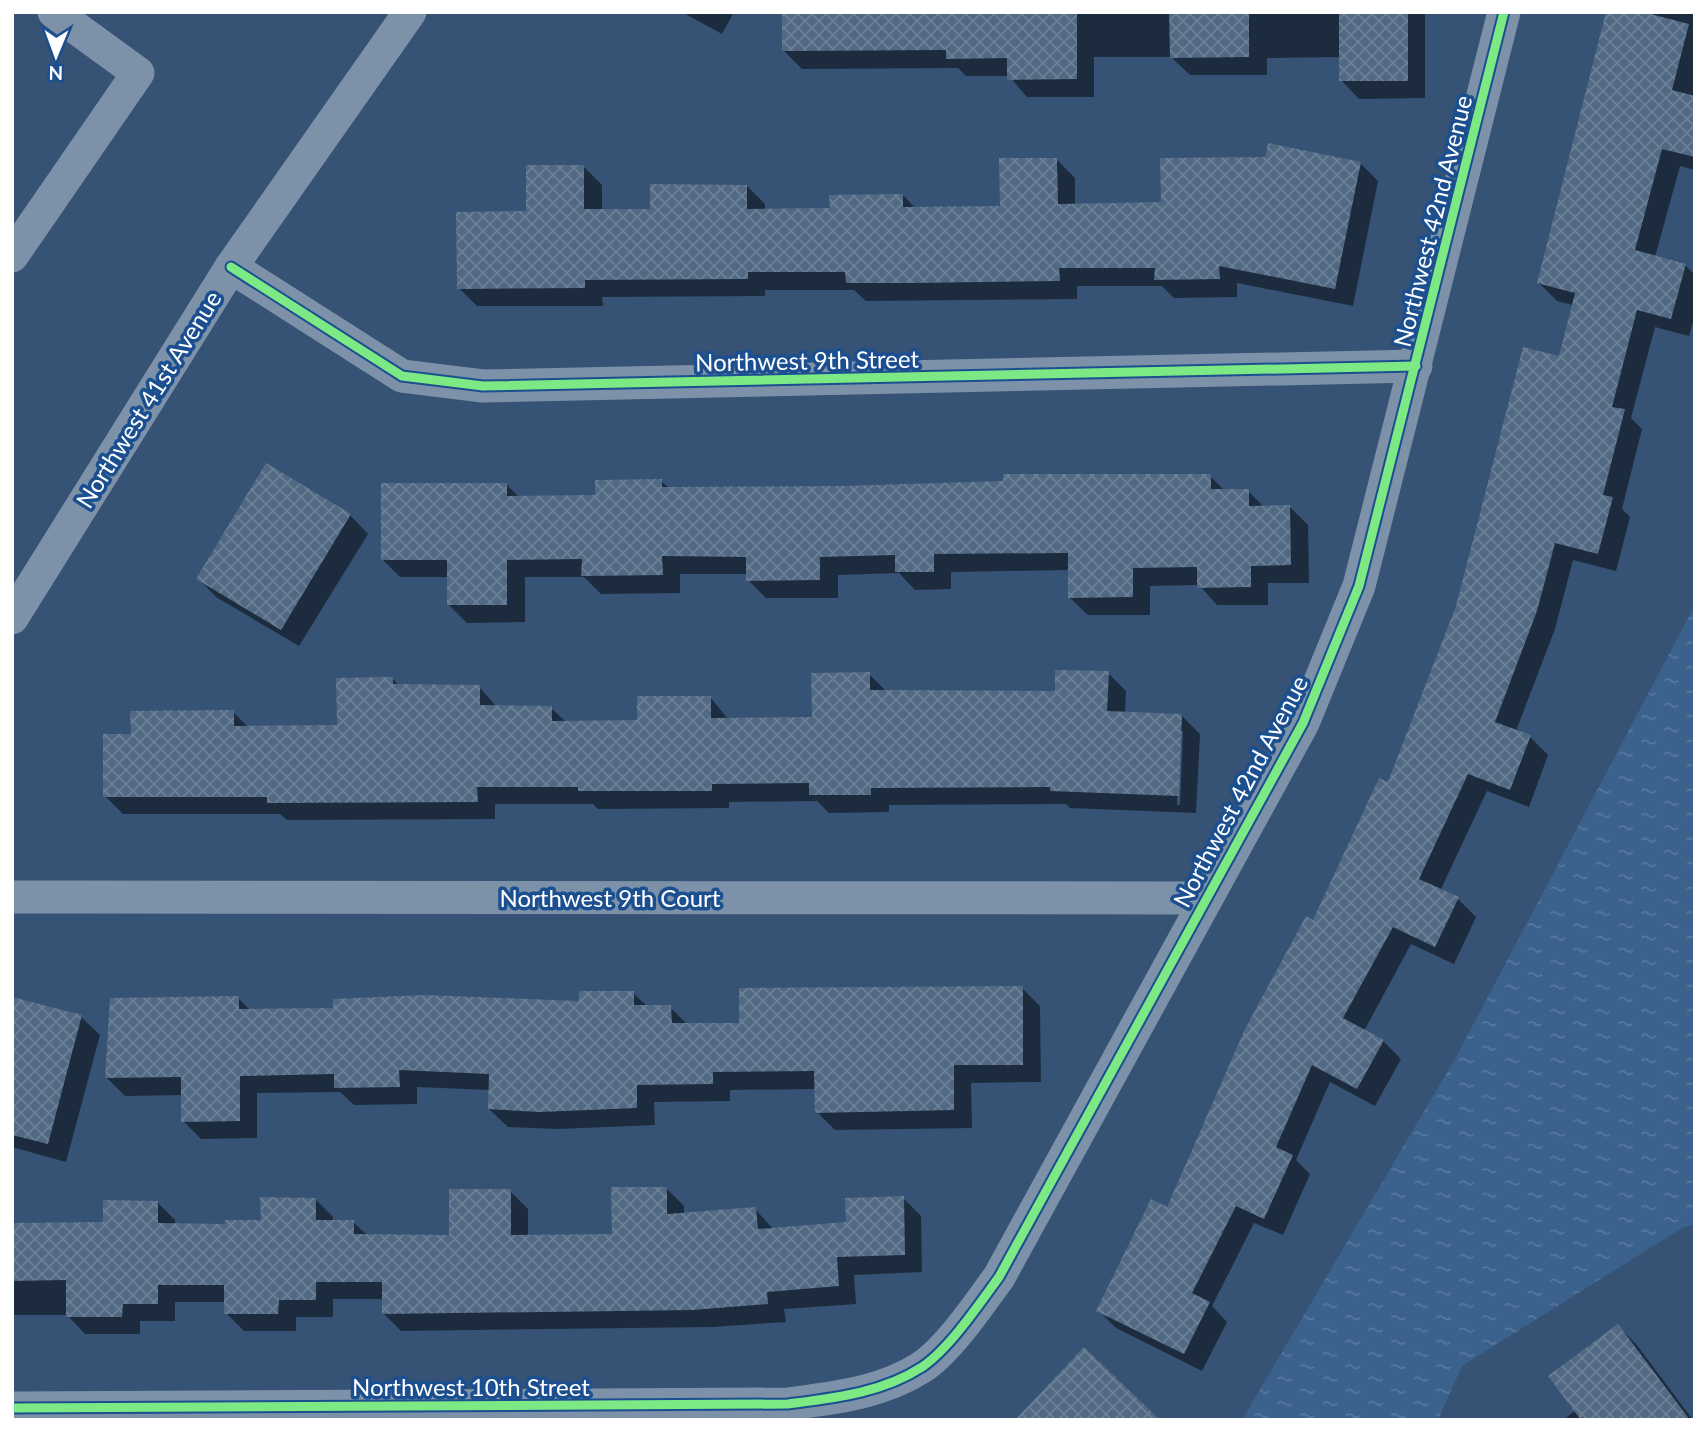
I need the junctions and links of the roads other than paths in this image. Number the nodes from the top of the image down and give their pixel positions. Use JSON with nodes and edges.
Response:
{"nodes":[{"id":1,"x":54,"y":12,"type":"edge"},
{"id":2,"x":410,"y":12,"type":"edge"},
{"id":3,"x":1504,"y":12,"type":"edge"},
{"id":4,"x":12,"y":256,"type":"edge"},
{"id":5,"x":231,"y":267,"type":"junction"},
{"id":6,"x":1416,"y":366,"type":"junction"},
{"id":7,"x":12,"y":618,"type":"edge"},
{"id":8,"x":12,"y":897,"type":"edge"},
{"id":9,"x":1207,"y":898,"type":"junction"},
{"id":10,"x":923,"y":1366,"type":"joint"},
{"id":11,"x":12,"y":1408,"type":"edge"}],
"edges":[{"from":1,"to":4,"type":"street"},
{"from":2,"to":5,"type":"street","name":"Northwest 41st Avenue"},
{"from":3,"to":6,"type":"street","name":"Northwest 42nd Avenue"},
{"from":5,"to":6,"type":"street","name":"Northwest 9th Street"},
{"from":5,"to":7,"type":"street","name":"Northwest 41st Avenue"},
{"from":6,"to":9,"type":"street","name":"Northwest 42nd Avenue"},
{"from":8,"to":9,"type":"street","name":"Northwest 9th Court"},
{"from":9,"to":10,"type":"street","name":"Northwest 42nd Avenue"},
{"from":10,"to":11,"type":"street","name":"Northwest 10th Street"}]}
